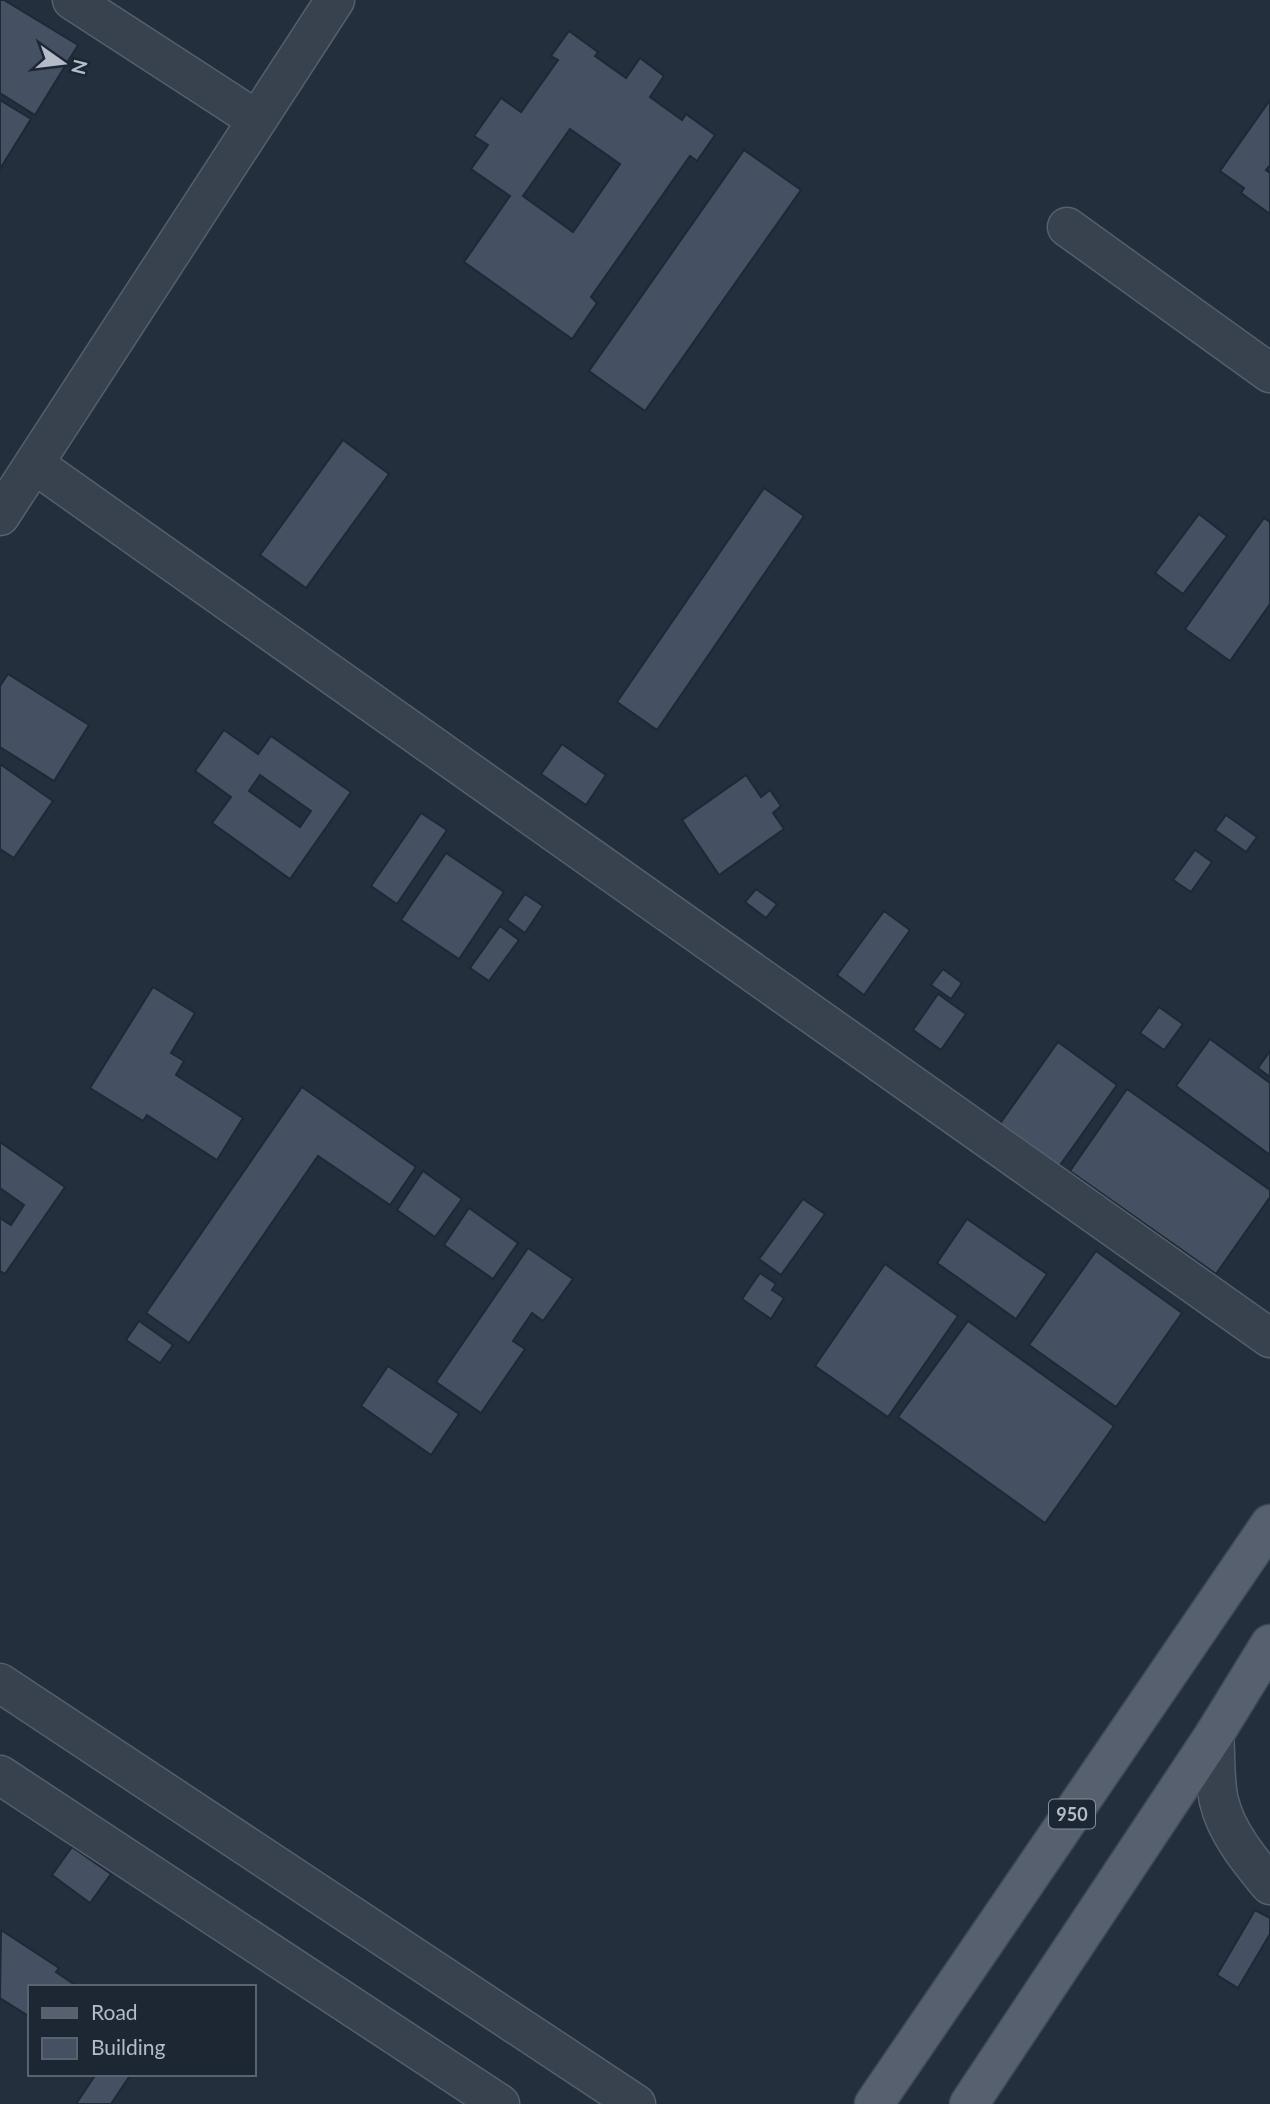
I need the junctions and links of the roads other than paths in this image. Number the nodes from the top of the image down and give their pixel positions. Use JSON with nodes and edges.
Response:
{"nodes":[{"id":1,"x":72,"y":0,"type":"edge"},
{"id":2,"x":335,"y":0,"type":"edge"},
{"id":3,"x":257,"y":120,"type":"junction"},
{"id":4,"x":1067,"y":227,"type":"dead end"},
{"id":5,"x":1270,"y":373,"type":"edge"},
{"id":6,"x":34,"y":464,"type":"junction"},
{"id":7,"x":0,"y":516,"type":"edge"},
{"id":8,"x":1270,"y":1338,"type":"edge"},
{"id":9,"x":1270,"y":1524,"type":"edge"},
{"id":10,"x":1270,"y":1644,"type":"edge"},
{"id":11,"x":0,"y":1683,"type":"edge"},
{"id":12,"x":1214,"y":1735,"type":"junction"},
{"id":13,"x":0,"y":1775,"type":"edge"},
{"id":14,"x":1270,"y":1885,"type":"edge"},
{"id":15,"x":500,"y":2104,"type":"edge"},
{"id":16,"x":636,"y":2104,"type":"edge"},
{"id":17,"x":874,"y":2104,"type":"edge"},
{"id":18,"x":969,"y":2104,"type":"edge"}],
"edges":[{"from":1,"to":3,"type":"street"},
{"from":2,"to":3,"type":"street"},
{"from":3,"to":6,"type":"street"},
{"from":4,"to":5,"type":"street"},
{"from":6,"to":7,"type":"street"},
{"from":6,"to":8,"type":"street"},
{"from":9,"to":17,"type":"main road","number":"950"},
{"from":10,"to":12,"type":"main road"},
{"from":11,"to":16,"type":"street"},
{"from":12,"to":14,"type":"street"},
{"from":12,"to":18,"type":"main road"},
{"from":13,"to":15,"type":"street"}]}
